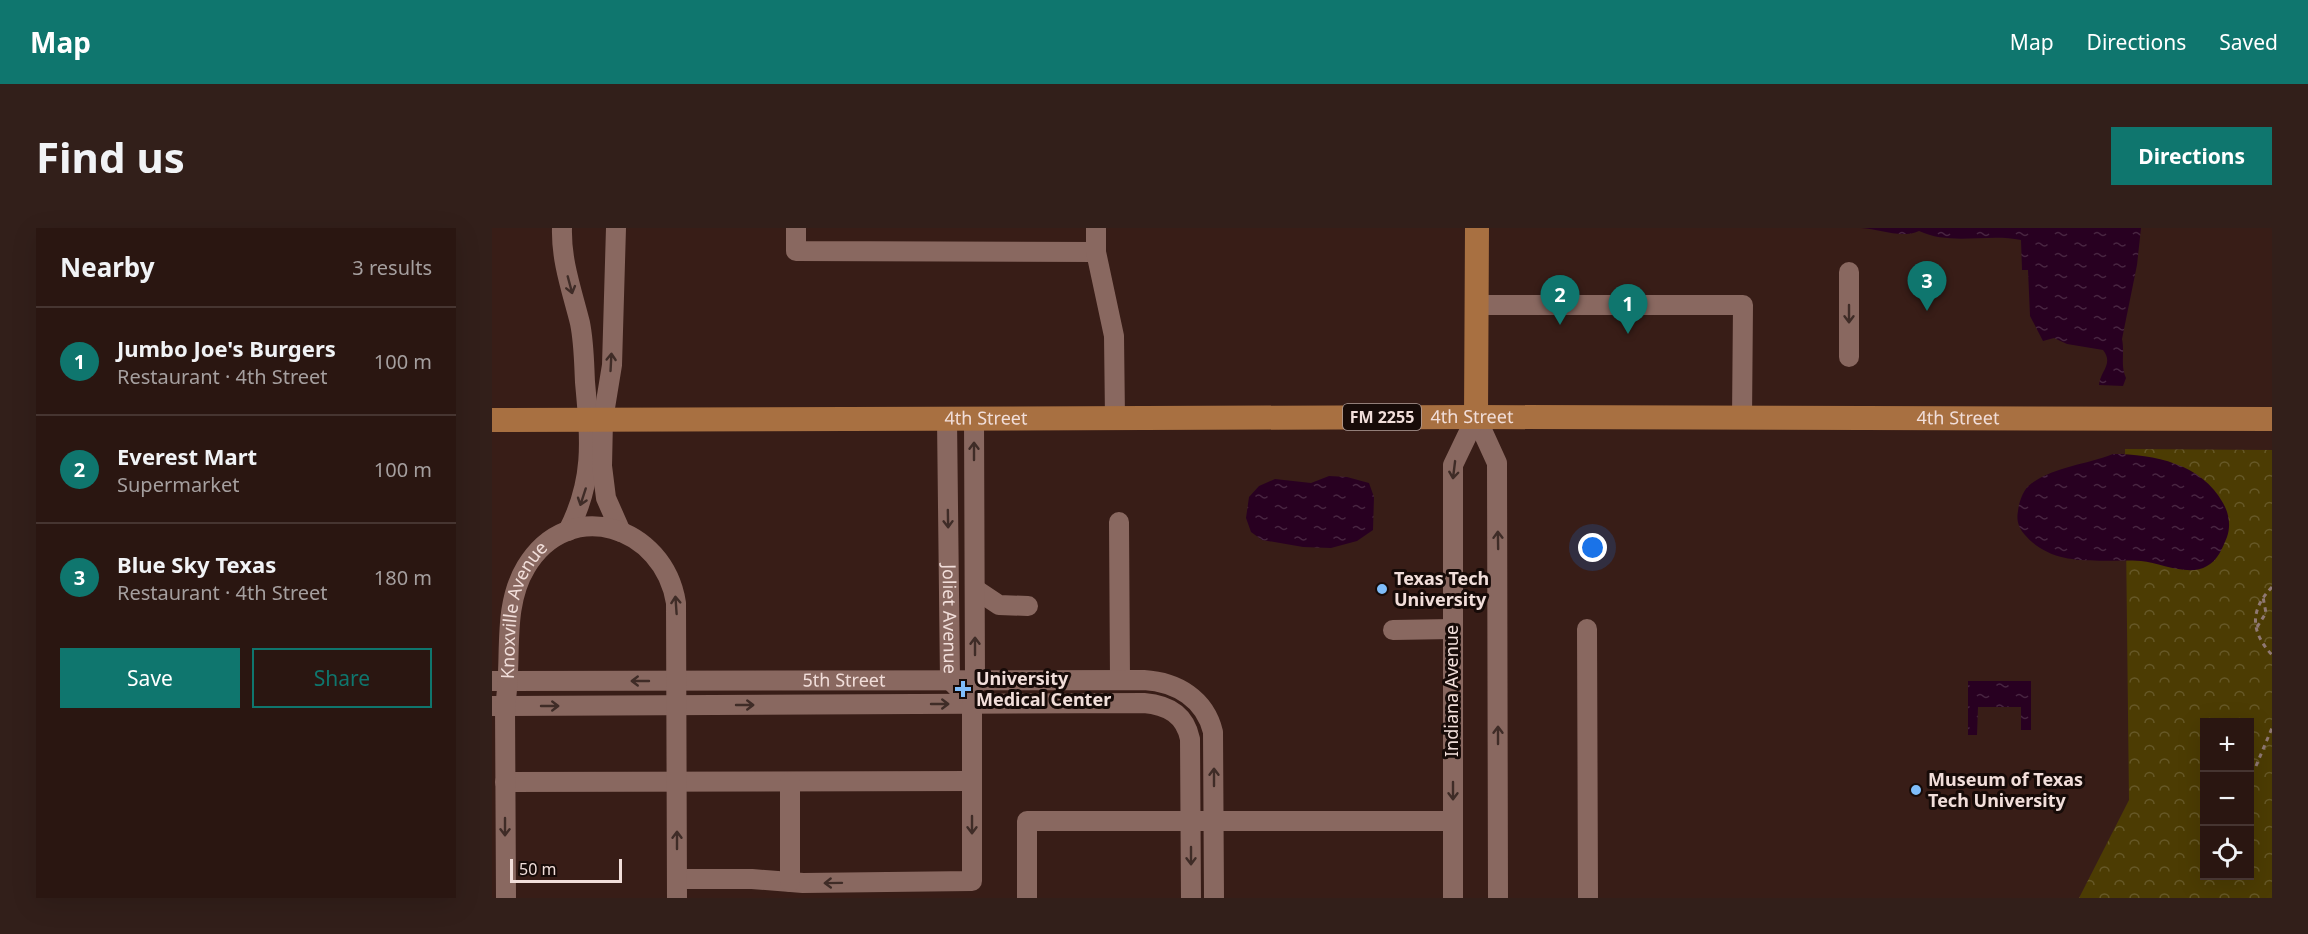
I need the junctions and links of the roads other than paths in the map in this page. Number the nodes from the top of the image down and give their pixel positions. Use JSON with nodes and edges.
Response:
{"nodes":[{"id":1,"x":562,"y":228,"type":"edge"},
{"id":2,"x":616,"y":228,"type":"edge"},
{"id":3,"x":796,"y":228,"type":"edge"},
{"id":4,"x":1096,"y":228,"type":"edge"},
{"id":5,"x":1477,"y":228,"type":"edge"},
{"id":6,"x":1096,"y":252,"type":"junction"},
{"id":7,"x":1849,"y":272,"type":"dead end"},
{"id":8,"x":1477,"y":305,"type":"junction"},
{"id":9,"x":1849,"y":357,"type":"dead end"},
{"id":10,"x":1476,"y":417,"type":"junction"},
{"id":11,"x":1115,"y":418,"type":"junction"},
{"id":12,"x":1742,"y":418,"type":"junction"},
{"id":13,"x":947,"y":419,"type":"junction"},
{"id":14,"x":974,"y":419,"type":"junction"},
{"id":15,"x":2272,"y":419,"type":"edge"},
{"id":16,"x":492,"y":420,"type":"edge"},
{"id":17,"x":597,"y":420,"type":"junction"},
{"id":18,"x":1119,"y":522,"type":"dead end"},
{"id":19,"x":568,"y":531,"type":"junction"},
{"id":20,"x":621,"y":532,"type":"junction"},
{"id":21,"x":975,"y":590,"type":"junction"},
{"id":22,"x":1028,"y":606,"type":"dead end"},
{"id":23,"x":1452,"y":629,"type":"junction"},
{"id":24,"x":1587,"y":629,"type":"dead end"},
{"id":25,"x":1393,"y":630,"type":"dead end"},
{"id":26,"x":501,"y":646,"type":"edge"},
{"id":27,"x":950,"y":680,"type":"junction"},
{"id":28,"x":975,"y":680,"type":"junction"},
{"id":29,"x":1120,"y":680,"type":"junction"},
{"id":30,"x":501,"y":681,"type":"edge"},
{"id":31,"x":677,"y":681,"type":"junction"},
{"id":32,"x":972,"y":704,"type":"junction"},
{"id":33,"x":678,"y":705,"type":"junction"},
{"id":34,"x":499,"y":706,"type":"edge"},
{"id":35,"x":972,"y":781,"type":"junction"},
{"id":36,"x":505,"y":782,"type":"junction"},
{"id":37,"x":677,"y":782,"type":"junction"},
{"id":38,"x":790,"y":782,"type":"junction"},
{"id":39,"x":1191,"y":821,"type":"junction"},
{"id":40,"x":1214,"y":821,"type":"junction"},
{"id":41,"x":1453,"y":821,"type":"junction"},
{"id":42,"x":790,"y":882,"type":"junction"},
{"id":43,"x":678,"y":889,"type":"edge"},
{"id":44,"x":506,"y":898,"type":"edge"},
{"id":45,"x":1027,"y":898,"type":"edge"},
{"id":46,"x":1191,"y":898,"type":"edge"},
{"id":47,"x":1214,"y":898,"type":"edge"},
{"id":48,"x":1453,"y":898,"type":"edge"},
{"id":49,"x":1498,"y":898,"type":"edge"},
{"id":50,"x":1588,"y":898,"type":"edge"}],
"edges":[{"from":1,"to":17,"type":"street","one_way":true},
{"from":17,"to":2,"type":"street","one_way":true},
{"from":3,"to":6,"type":"street"},
{"from":4,"to":6,"type":"street"},
{"from":5,"to":8,"type":"main road","name":"Indiana Avenue"},
{"from":6,"to":11,"type":"street"},
{"from":7,"to":9,"type":"street","one_way":true},
{"from":8,"to":10,"type":"main road","name":"Indiana Avenue"},
{"from":8,"to":12,"type":"street"},
{"from":10,"to":11,"type":"main road","name":"4th Street","number":"FM 2255"},
{"from":10,"to":12,"type":"main road","name":"4th Street","number":"FM 2255"},
{"from":10,"to":23,"type":"street","name":"Indiana Avenue","one_way":true},
{"from":49,"to":10,"type":"street","name":"Indiana Avenue","one_way":true},
{"from":11,"to":14,"type":"main road","name":"4th Street","number":"FM 2255"},
{"from":12,"to":15,"type":"main road","name":"4th Street","number":"FM 2255"},
{"from":13,"to":14,"type":"main road","name":"4th Street","number":"FM 2255"},
{"from":13,"to":17,"type":"main road","name":"4th Street","number":"FM 2255"},
{"from":13,"to":27,"type":"street","name":"Joliet Avenue","one_way":true},
{"from":21,"to":14,"type":"street","name":"Joliet Avenue","one_way":true},
{"from":16,"to":17,"type":"main road","name":"4th Street","number":"FM 2255"},
{"from":17,"to":19,"type":"street","name":"Knoxville Avenue","one_way":true},
{"from":17,"to":20,"type":"street"},
{"from":18,"to":29,"type":"street"},
{"from":19,"to":20,"type":"street","name":"Knoxville Avenue"},
{"from":19,"to":26,"type":"street","name":"Knoxville Avenue"},
{"from":31,"to":20,"type":"street","name":"Knoxville Avenue","one_way":true},
{"from":21,"to":22,"type":"street"},
{"from":28,"to":21,"type":"street","name":"Joliet Avenue","one_way":true},
{"from":23,"to":25,"type":"street"},
{"from":23,"to":41,"type":"street","name":"Indiana Avenue","one_way":true},
{"from":24,"to":50,"type":"street"},
{"from":26,"to":30,"type":"street","name":"Knoxville Avenue"},
{"from":27,"to":28,"type":"street","name":"5th Street"},
{"from":27,"to":31,"type":"street","name":"5th Street"},
{"from":27,"to":32,"type":"street","name":"Joliet Avenue"},
{"from":28,"to":29,"type":"street","name":"5th Street"},
{"from":28,"to":32,"type":"street","name":"Joliet Avenue"},
{"from":40,"to":29,"type":"street","name":"5th Street","one_way":true},
{"from":31,"to":30,"type":"street","name":"5th Street","one_way":true},
{"from":30,"to":34,"type":"street","name":"Knoxville Avenue"},
{"from":31,"to":33,"type":"street","name":"Knoxville Avenue"},
{"from":33,"to":32,"type":"street","name":"5th Street","one_way":true},
{"from":32,"to":35,"type":"street"},
{"from":32,"to":39,"type":"street","name":"5th Street"},
{"from":34,"to":33,"type":"street","name":"5th Street","one_way":true},
{"from":33,"to":37,"type":"street","name":"Knoxville Avenue"},
{"from":34,"to":36,"type":"street","name":"Knoxville Avenue"},
{"from":35,"to":38,"type":"street"},
{"from":35,"to":42,"type":"street","one_way":true},
{"from":36,"to":37,"type":"street"},
{"from":36,"to":44,"type":"street","name":"Knoxville Avenue","one_way":true},
{"from":37,"to":38,"type":"street"},
{"from":43,"to":37,"type":"street","name":"Knoxville Avenue","one_way":true},
{"from":38,"to":42,"type":"street"},
{"from":39,"to":40,"type":"street"},
{"from":39,"to":45,"type":"street"},
{"from":39,"to":46,"type":"street","one_way":true},
{"from":40,"to":41,"type":"street"},
{"from":40,"to":47,"type":"street"},
{"from":41,"to":48,"type":"street","name":"Indiana Avenue"},
{"from":42,"to":43,"type":"street"}]}
